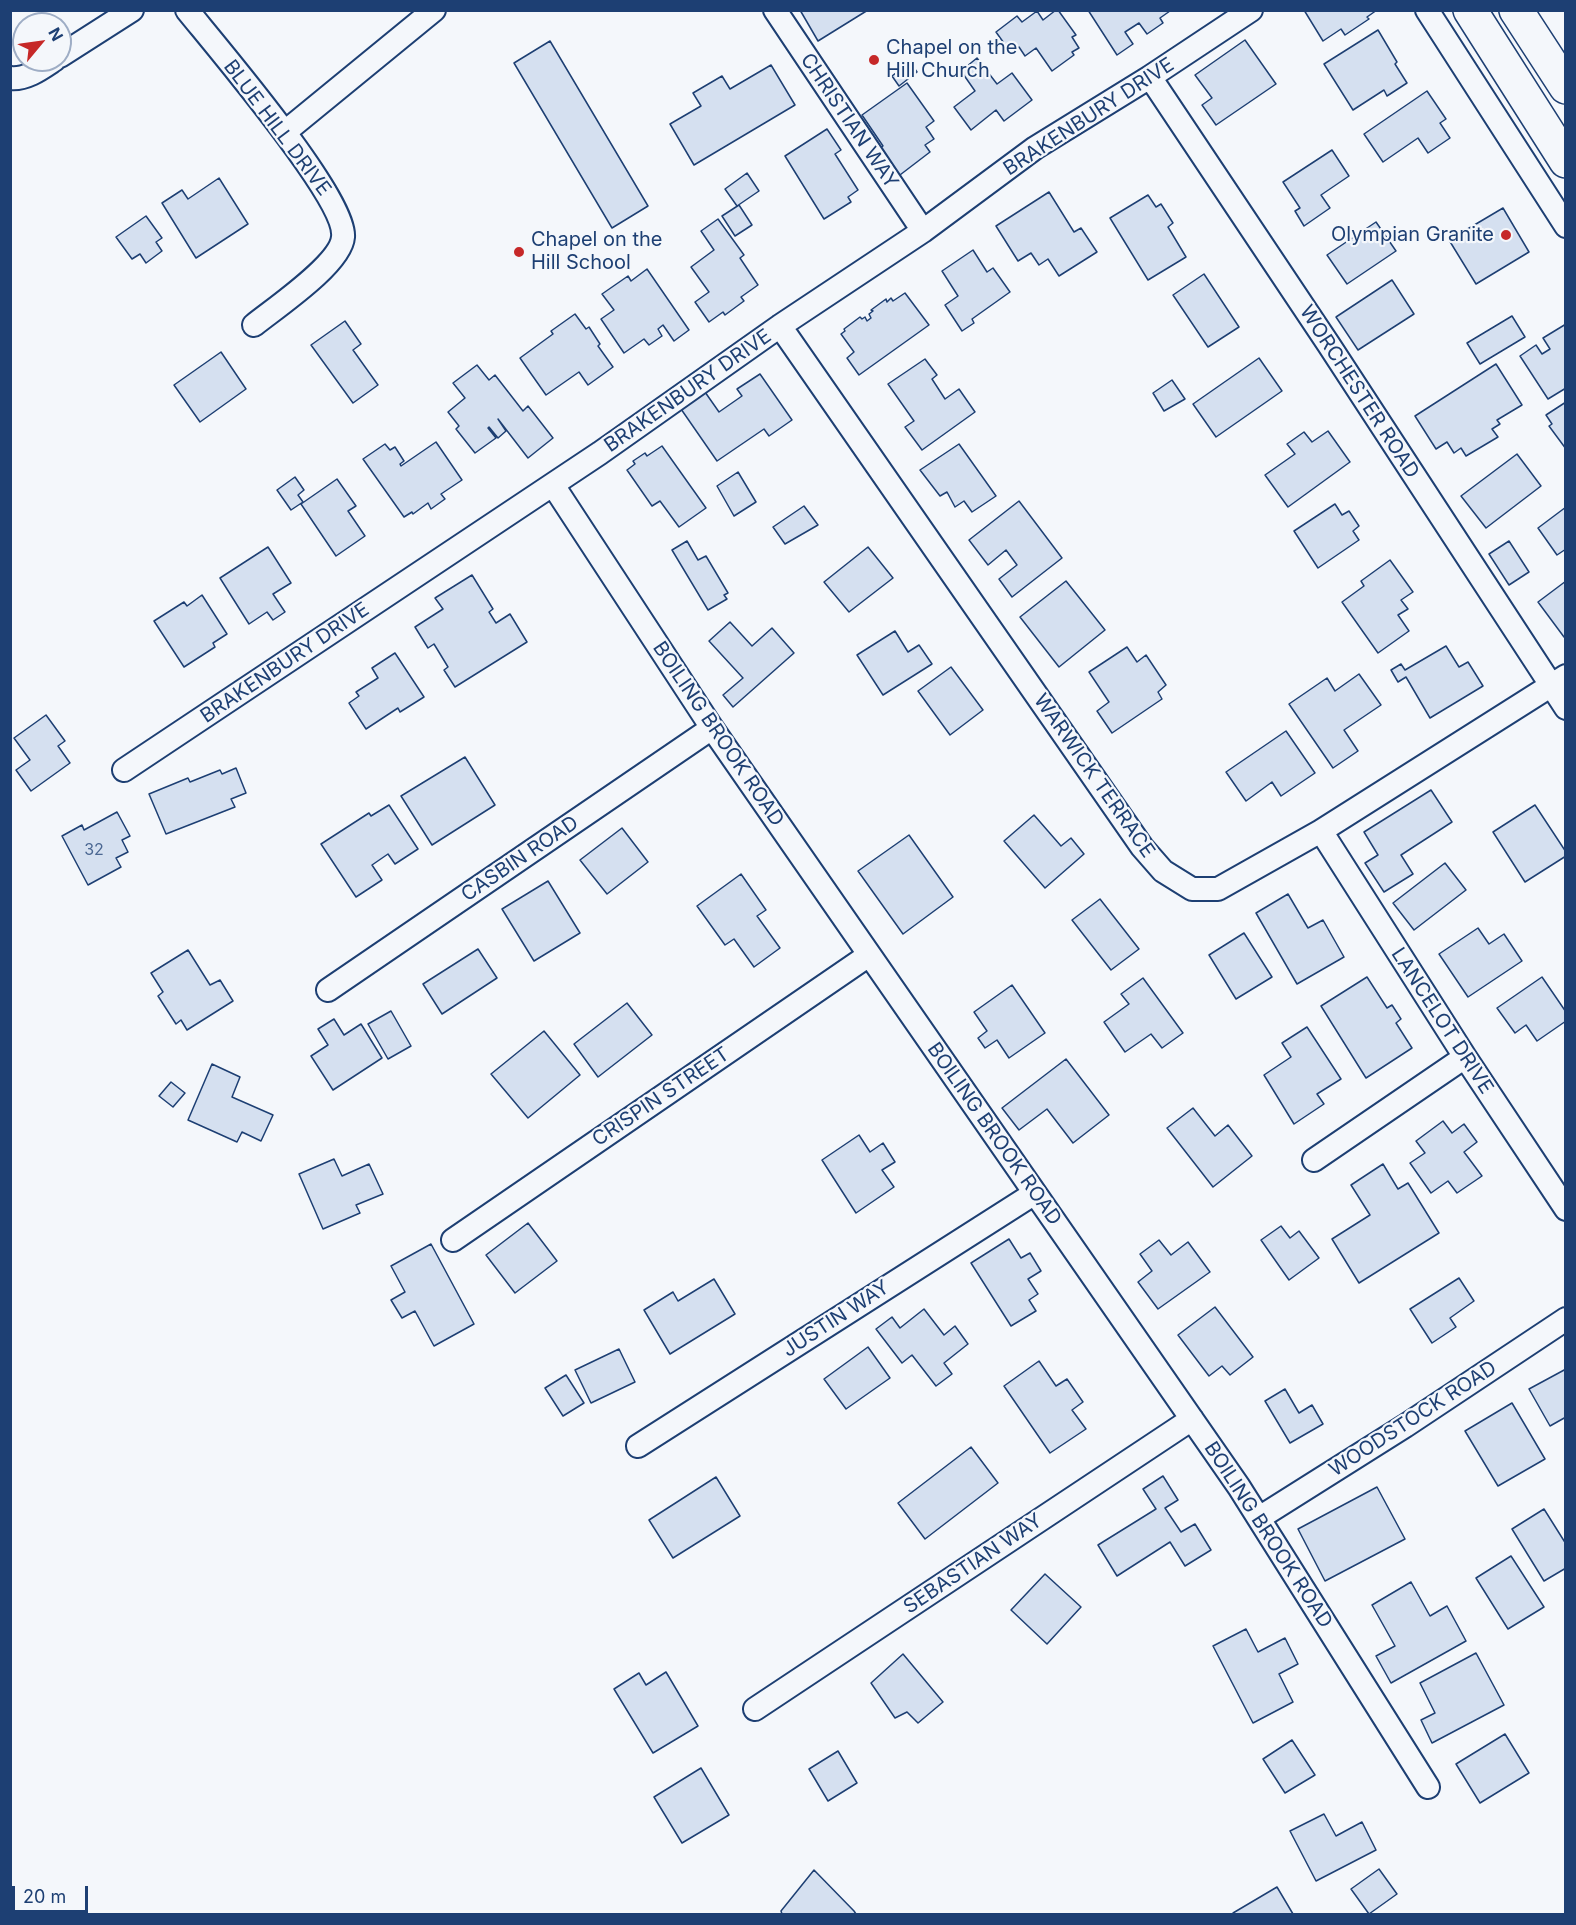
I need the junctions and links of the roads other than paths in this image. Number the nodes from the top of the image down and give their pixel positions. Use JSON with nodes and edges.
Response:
{"nodes":[{"id":1,"x":132,"y":10,"type":"edge"},
{"id":2,"x":187,"y":10,"type":"edge"},
{"id":3,"x":434,"y":10,"type":"edge"},
{"id":4,"x":775,"y":10,"type":"edge"},
{"id":5,"x":1251,"y":10,"type":"edge"},
{"id":6,"x":1427,"y":10,"type":"edge"},
{"id":7,"x":1470,"y":10,"type":"edge"},
{"id":8,"x":1516,"y":10,"type":"edge"},
{"id":9,"x":72,"y":48,"type":"edge"},
{"id":10,"x":34,"y":72,"type":"edge"},
{"id":11,"x":1150,"y":77,"type":"junction"},
{"id":12,"x":10,"y":78,"type":"edge"},
{"id":13,"x":1566,"y":87,"type":"edge"},
{"id":14,"x":285,"y":132,"type":"junction"},
{"id":15,"x":1566,"y":161,"type":"edge"},
{"id":16,"x":1566,"y":226,"type":"edge"},
{"id":17,"x":923,"y":231,"type":"junction"},
{"id":18,"x":254,"y":325,"type":"dead end"},
{"id":19,"x":780,"y":326,"type":"junction"},
{"id":20,"x":553,"y":485,"type":"junction"},
{"id":21,"x":1558,"y":680,"type":"edge"},
{"id":22,"x":1566,"y":708,"type":"edge"},
{"id":23,"x":712,"y":728,"type":"junction"},
{"id":24,"x":124,"y":770,"type":"dead end"},
{"id":25,"x":1321,"y":831,"type":"junction"},
{"id":26,"x":870,"y":955,"type":"junction"},
{"id":27,"x":328,"y":990,"type":"dead end"},
{"id":28,"x":1465,"y":1057,"type":"junction"},
{"id":29,"x":1314,"y":1160,"type":"dead end"},
{"id":30,"x":1035,"y":1193,"type":"junction"},
{"id":31,"x":1566,"y":1209,"type":"edge"},
{"id":32,"x":453,"y":1240,"type":"dead end"},
{"id":33,"x":1566,"y":1319,"type":"edge"},
{"id":34,"x":1192,"y":1419,"type":"junction"},
{"id":35,"x":638,"y":1446,"type":"dead end"},
{"id":36,"x":1259,"y":1518,"type":"junction"},
{"id":37,"x":755,"y":1709,"type":"dead end"},
{"id":38,"x":1428,"y":1787,"type":"dead end"}],
"edges":[{"from":1,"to":9,"type":"street"},
{"from":2,"to":14,"type":"street","name":"BLUE HILL DRIVE"},
{"from":3,"to":14,"type":"street"},
{"from":4,"to":17,"type":"street","name":"CHRISTIAN WAY"},
{"from":5,"to":11,"type":"street","name":"BRAKENBURY DRIVE"},
{"from":6,"to":16,"type":"street"},
{"from":7,"to":15,"type":"highway"},
{"from":8,"to":13,"type":"highway"},
{"from":10,"to":12,"type":"street"},
{"from":11,"to":17,"type":"street","name":"BRAKENBURY DRIVE"},
{"from":11,"to":21,"type":"street","name":"WORCHESTER ROAD"},
{"from":14,"to":18,"type":"street","name":"BLUE HILL DRIVE"},
{"from":17,"to":19,"type":"street","name":"BRAKENBURY DRIVE"},
{"from":19,"to":20,"type":"street","name":"BRAKENBURY DRIVE"},
{"from":19,"to":25,"type":"street","name":"WARWICK TERRACE"},
{"from":20,"to":23,"type":"street","name":"BOILING BROOK ROAD"},
{"from":20,"to":24,"type":"street","name":"BRAKENBURY DRIVE"},
{"from":21,"to":22,"type":"street","name":"WORCHESTER ROAD"},
{"from":21,"to":25,"type":"street","name":"WARWICK TERRACE"},
{"from":23,"to":26,"type":"street","name":"BOILING BROOK ROAD"},
{"from":23,"to":27,"type":"street","name":"CASBIN ROAD"},
{"from":25,"to":28,"type":"street","name":"LANCELOT DRIVE"},
{"from":26,"to":30,"type":"street","name":"BOILING BROOK ROAD"},
{"from":26,"to":32,"type":"street","name":"CRISPIN STREET"},
{"from":28,"to":29,"type":"street"},
{"from":28,"to":31,"type":"street","name":"LANCELOT DRIVE"},
{"from":30,"to":34,"type":"street","name":"BOILING BROOK ROAD"},
{"from":30,"to":35,"type":"street","name":"JUSTIN WAY"},
{"from":33,"to":36,"type":"street","name":"WOODSTOCK ROAD"},
{"from":34,"to":36,"type":"street","name":"BOILING BROOK ROAD"},
{"from":34,"to":37,"type":"street","name":"SEBASTIAN WAY"},
{"from":36,"to":38,"type":"street","name":"BOILING BROOK ROAD"}]}
